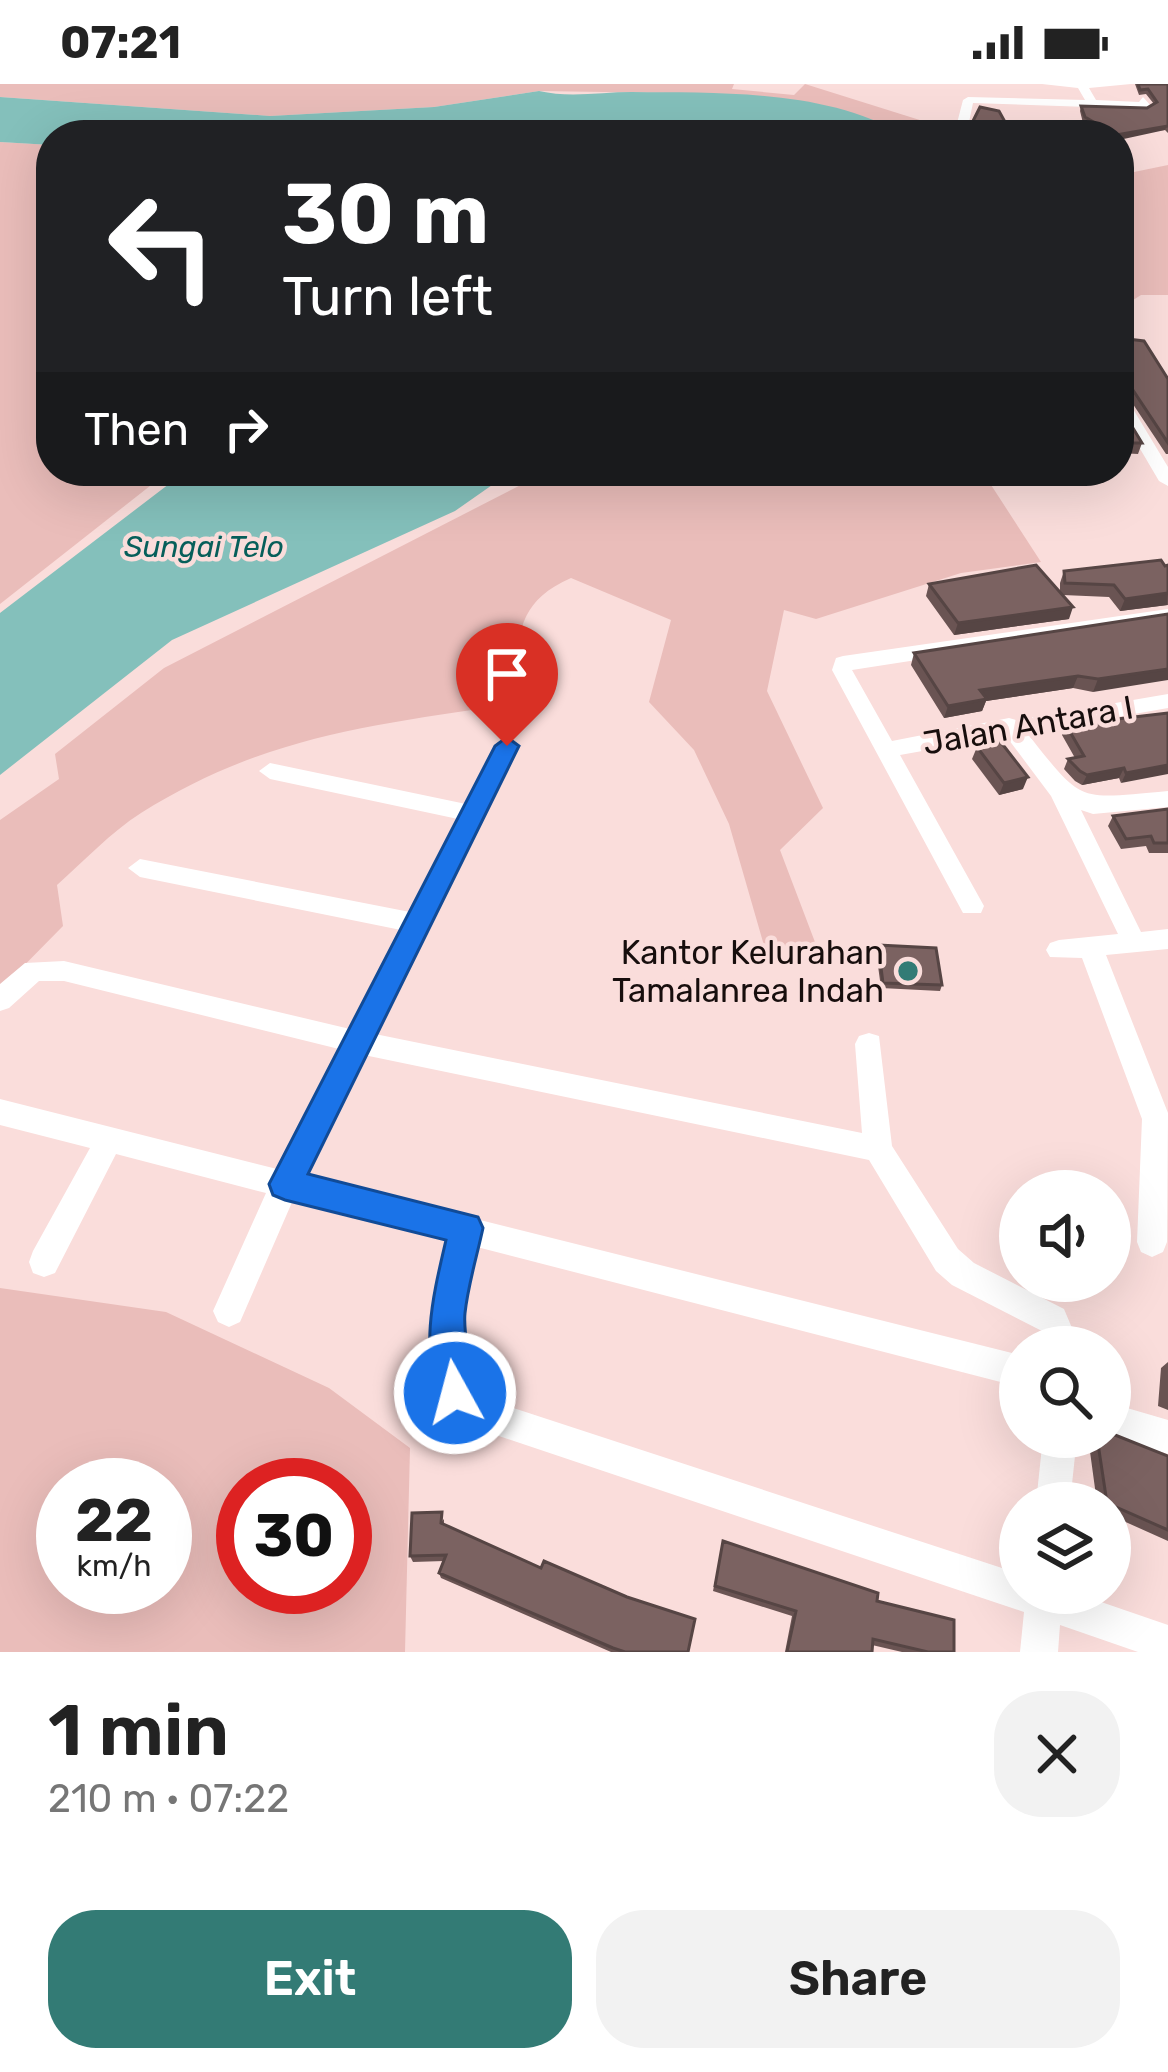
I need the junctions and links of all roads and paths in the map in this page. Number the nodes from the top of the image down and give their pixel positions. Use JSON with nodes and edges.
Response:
{"nodes":[{"id":1,"x":1047,"y":84,"type":"edge"},
{"id":2,"x":1126,"y":84,"type":"edge"},
{"id":3,"x":1082,"y":85,"type":"edge"},
{"id":4,"x":1092,"y":104,"type":"junction"},
{"id":5,"x":1146,"y":107,"type":"edge"},
{"id":6,"x":963,"y":120,"type":"edge"},
{"id":7,"x":1134,"y":424,"type":"edge"},
{"id":8,"x":1168,"y":481,"type":"edge"},
{"id":9,"x":1168,"y":614,"type":"edge"},
{"id":10,"x":1168,"y":701,"type":"edge"},
{"id":11,"x":1010,"y":725,"type":"junction"},
{"id":12,"x":507,"y":746,"type":"dead end"},
{"id":13,"x":888,"y":749,"type":"junction"},
{"id":14,"x":270,"y":771,"type":"dead end"},
{"id":15,"x":1061,"y":792,"type":"junction"},
{"id":16,"x":1168,"y":799,"type":"edge"},
{"id":17,"x":470,"y":813,"type":"junction"},
{"id":18,"x":140,"y":868,"type":"dead end"},
{"id":19,"x":972,"y":906,"type":"dead end"},
{"id":20,"x":414,"y":923,"type":"junction"},
{"id":21,"x":1168,"y":939,"type":"edge"},
{"id":22,"x":1133,"y":940,"type":"junction"},
{"id":23,"x":1090,"y":946,"type":"junction"},
{"id":24,"x":1059,"y":950,"type":"dead end"},
{"id":25,"x":0,"y":1000,"type":"edge"},
{"id":26,"x":358,"y":1042,"type":"junction"},
{"id":27,"x":869,"y":1044,"type":"dead end"},
{"id":28,"x":0,"y":1112,"type":"edge"},
{"id":29,"x":109,"y":1140,"type":"junction"},
{"id":30,"x":878,"y":1149,"type":"junction"},
{"id":31,"x":285,"y":1184,"type":"junction"},
{"id":32,"x":466,"y":1228,"type":"junction"},
{"id":33,"x":1152,"y":1243,"type":"dead end"},
{"id":34,"x":44,"y":1262,"type":"dead end"},
{"id":35,"x":229,"y":1311,"type":"dead end"},
{"id":36,"x":1055,"y":1326,"type":"edge"},
{"id":37,"x":999,"y":1366,"type":"edge"},
{"id":38,"x":1131,"y":1426,"type":"edge"},
{"id":39,"x":1168,"y":1437,"type":"edge"},
{"id":40,"x":999,"y":1584,"type":"edge"},
{"id":41,"x":1034,"y":1614,"type":"edge"},
{"id":42,"x":1085,"y":1614,"type":"edge"},
{"id":43,"x":1168,"y":1644,"type":"edge"},
{"id":44,"x":1039,"y":1652,"type":"edge"}],
"edges":[{"from":1,"to":3,"type":"street"},
{"from":2,"to":3,"type":"street"},
{"from":3,"to":4,"type":"street"},
{"from":4,"to":5,"type":"street"},
{"from":4,"to":6,"type":"street"},
{"from":7,"to":8,"type":"street"},
{"from":9,"to":13,"type":"street"},
{"from":10,"to":11,"type":"street","name":"Jalan Antara I"},
{"from":11,"to":13,"type":"street","name":"Jalan Antara I"},
{"from":11,"to":15,"type":"street"},
{"from":12,"to":17,"type":"street"},
{"from":13,"to":19,"type":"street"},
{"from":14,"to":17,"type":"street"},
{"from":15,"to":16,"type":"street"},
{"from":15,"to":22,"type":"street"},
{"from":17,"to":20,"type":"street"},
{"from":18,"to":20,"type":"street"},
{"from":20,"to":26,"type":"street"},
{"from":21,"to":22,"type":"street"},
{"from":22,"to":23,"type":"street"},
{"from":23,"to":24,"type":"street"},
{"from":23,"to":33,"type":"street"},
{"from":25,"to":26,"type":"street"},
{"from":26,"to":30,"type":"street"},
{"from":26,"to":31,"type":"street"},
{"from":27,"to":30,"type":"street"},
{"from":28,"to":29,"type":"street"},
{"from":29,"to":31,"type":"street"},
{"from":29,"to":34,"type":"street"},
{"from":30,"to":36,"type":"street"},
{"from":31,"to":32,"type":"street"},
{"from":31,"to":35,"type":"street"},
{"from":32,"to":37,"type":"street"},
{"from":32,"to":40,"type":"street"},
{"from":38,"to":39,"type":"street"},
{"from":41,"to":44,"type":"street"},
{"from":42,"to":43,"type":"street"}]}
